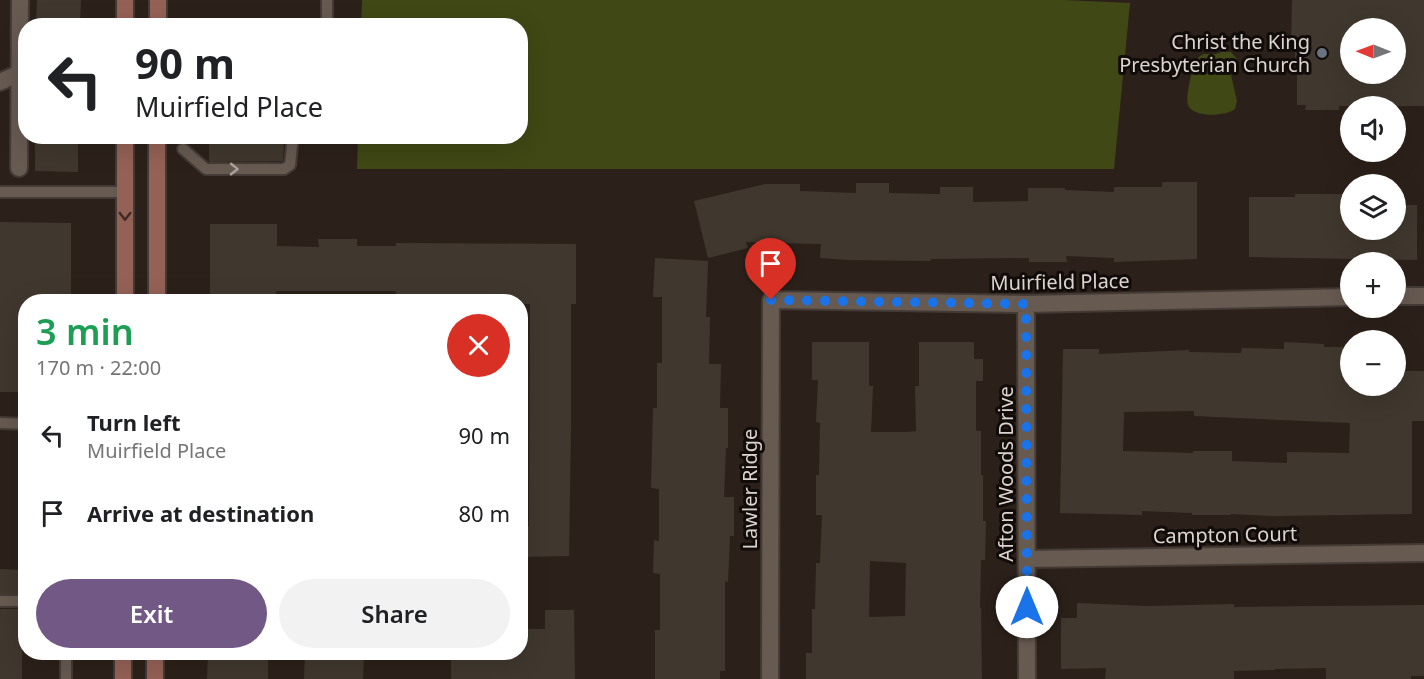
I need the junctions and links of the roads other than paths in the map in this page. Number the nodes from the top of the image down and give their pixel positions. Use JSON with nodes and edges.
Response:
{"nodes":[{"id":1,"x":21,"y":0,"type":"edge"},
{"id":2,"x":125,"y":0,"type":"edge"},
{"id":3,"x":158,"y":0,"type":"edge"},
{"id":4,"x":327,"y":0,"type":"edge"},
{"id":5,"x":21,"y":18,"type":"edge"},
{"id":6,"x":125,"y":18,"type":"edge"},
{"id":7,"x":158,"y":18,"type":"edge"},
{"id":8,"x":327,"y":18,"type":"edge"},
{"id":9,"x":18,"y":75,"type":"edge"},
{"id":10,"x":0,"y":82,"type":"edge"},
{"id":11,"x":20,"y":144,"type":"edge"},
{"id":12,"x":125,"y":144,"type":"edge"},
{"id":13,"x":157,"y":144,"type":"edge"},
{"id":14,"x":291,"y":144,"type":"edge"},
{"id":15,"x":183,"y":149,"type":"dead end"},
{"id":16,"x":19,"y":168,"type":"dead end"},
{"id":17,"x":0,"y":192,"type":"edge"},
{"id":18,"x":125,"y":192,"type":"junction"},
{"id":19,"x":125,"y":294,"type":"edge"},
{"id":20,"x":157,"y":294,"type":"edge"},
{"id":21,"x":1406,"y":296,"type":"edge"},
{"id":22,"x":1424,"y":296,"type":"edge"},
{"id":23,"x":1340,"y":297,"type":"edge"},
{"id":24,"x":771,"y":300,"type":"joint"},
{"id":25,"x":1026,"y":304,"type":"junction"},
{"id":26,"x":0,"y":423,"type":"edge"},
{"id":27,"x":18,"y":424,"type":"edge"},
{"id":28,"x":1424,"y":553,"type":"edge"},
{"id":29,"x":1027,"y":559,"type":"junction"},
{"id":30,"x":0,"y":601,"type":"edge"},
{"id":31,"x":18,"y":601,"type":"edge"},
{"id":32,"x":66,"y":660,"type":"edge"},
{"id":33,"x":123,"y":660,"type":"edge"},
{"id":34,"x":154,"y":660,"type":"edge"},
{"id":35,"x":66,"y":679,"type":"edge"},
{"id":36,"x":123,"y":679,"type":"edge"},
{"id":37,"x":154,"y":679,"type":"edge"},
{"id":38,"x":770,"y":679,"type":"edge"},
{"id":39,"x":1027,"y":679,"type":"edge"}],
"edges":[{"from":1,"to":5,"type":"street"},
{"from":2,"to":6,"type":"main road"},
{"from":3,"to":7,"type":"main road"},
{"from":4,"to":8,"type":"lane"},
{"from":9,"to":10,"type":"street"},
{"from":11,"to":16,"type":"street"},
{"from":12,"to":18,"type":"main road"},
{"from":13,"to":20,"type":"main road"},
{"from":15,"to":14,"type":"lane","one_way":true},
{"from":17,"to":18,"type":"lane"},
{"from":18,"to":19,"type":"main road","one_way":true},
{"from":21,"to":22,"type":"street"},
{"from":23,"to":25,"type":"street","name":"Muirfield Place"},
{"from":24,"to":25,"type":"street","name":"Muirfield Place"},
{"from":24,"to":38,"type":"street","name":"Lawler Ridge"},
{"from":25,"to":29,"type":"street","name":"Afton Woods Drive"},
{"from":26,"to":27,"type":"lane"},
{"from":28,"to":29,"type":"street","name":"Campton Court"},
{"from":29,"to":39,"type":"street","name":"Afton Woods Drive"},
{"from":30,"to":31,"type":"lane"},
{"from":32,"to":35,"type":"lane"},
{"from":33,"to":36,"type":"main road"},
{"from":34,"to":37,"type":"main road"}]}
